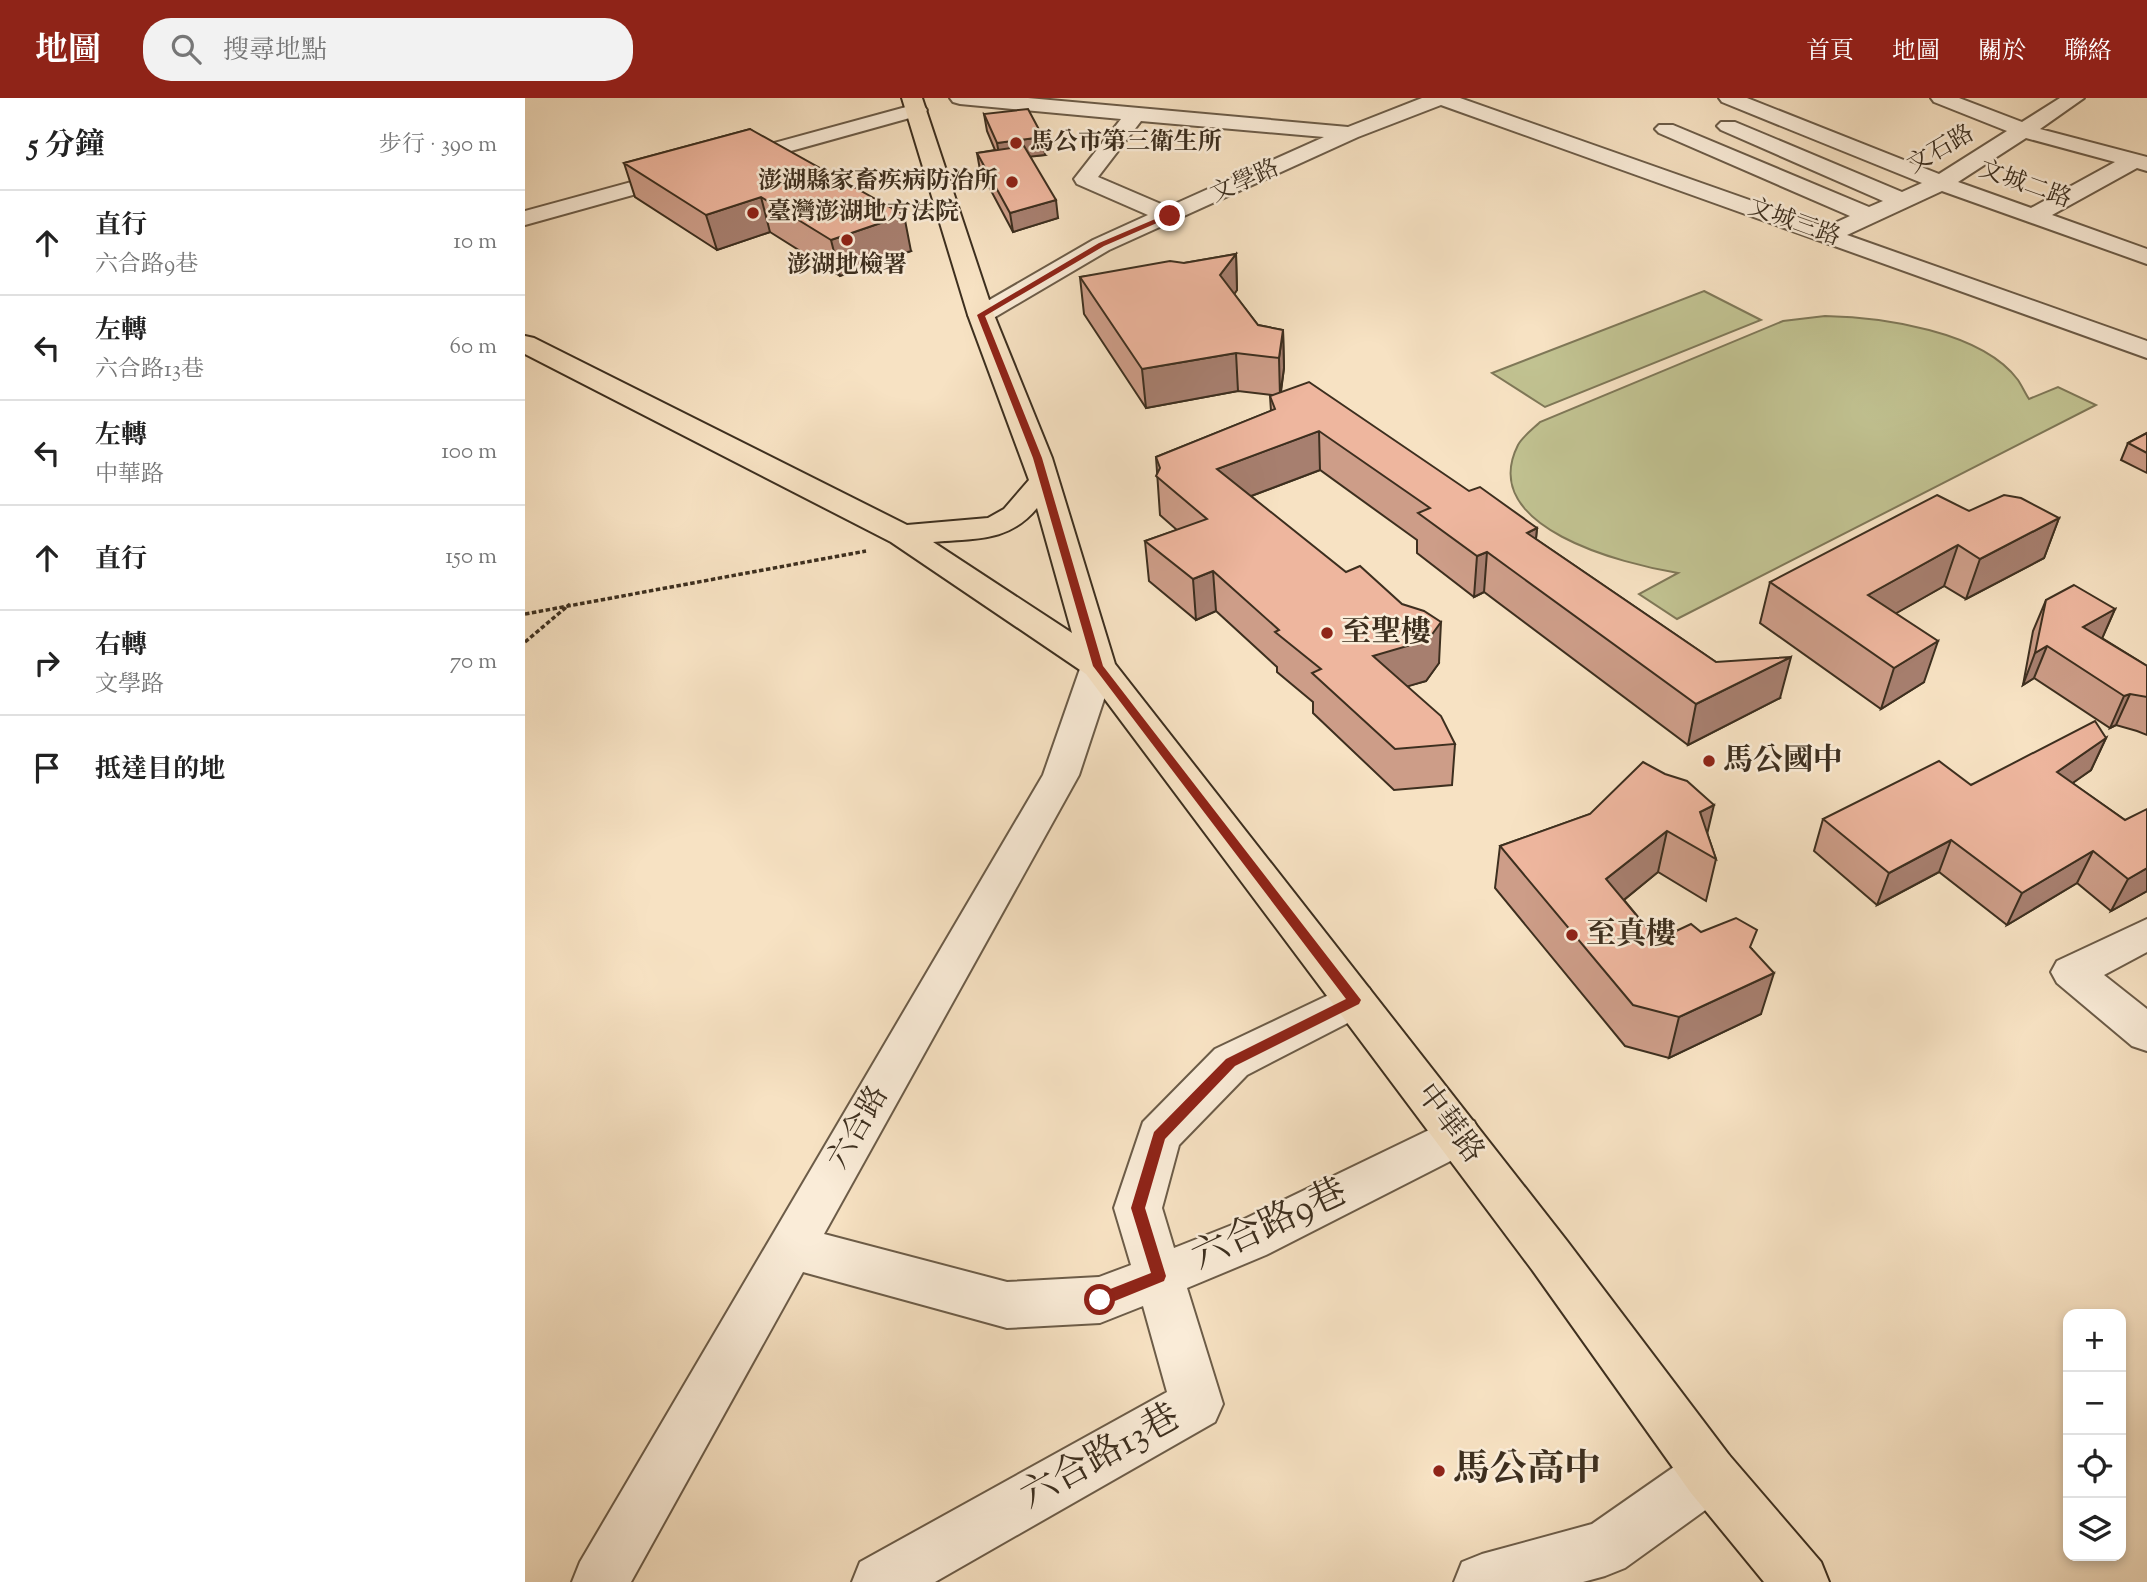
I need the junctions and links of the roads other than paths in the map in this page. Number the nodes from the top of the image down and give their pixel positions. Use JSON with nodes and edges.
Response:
{"nodes":[{"id":1,"x":960,"y":98,"type":"edge"},
{"id":2,"x":1441,"y":98,"type":"edge"},
{"id":3,"x":1941,"y":98,"type":"edge"},
{"id":4,"x":2074,"y":98,"type":"edge"},
{"id":5,"x":914,"y":104,"type":"edge"},
{"id":6,"x":1724,"y":107,"type":"edge"},
{"id":7,"x":1135,"y":115,"type":"junction"},
{"id":8,"x":1690,"y":120,"type":"dead end"},
{"id":9,"x":1665,"y":129,"type":"junction"},
{"id":10,"x":2025,"y":131,"type":"junction"},
{"id":11,"x":1351,"y":134,"type":"junction"},
{"id":12,"x":1599,"y":154,"type":"junction"},
{"id":13,"x":2141,"y":162,"type":"edge"},
{"id":14,"x":1941,"y":183,"type":"junction"},
{"id":15,"x":1903,"y":201,"type":"junction"},
{"id":16,"x":1170,"y":216,"type":"junction"},
{"id":17,"x":1870,"y":216,"type":"junction"},
{"id":18,"x":2033,"y":216,"type":"junction"},
{"id":19,"x":525,"y":218,"type":"edge"},
{"id":20,"x":1828,"y":235,"type":"junction"},
{"id":21,"x":2142,"y":251,"type":"edge"},
{"id":22,"x":981,"y":315,"type":"junction"},
{"id":23,"x":525,"y":344,"type":"edge"},
{"id":24,"x":2147,"y":350,"type":"edge"},
{"id":25,"x":1044,"y":480,"type":"junction"},
{"id":26,"x":902,"y":535,"type":"junction"},
{"id":27,"x":1098,"y":666,"type":"junction"},
{"id":28,"x":2147,"y":934,"type":"edge"},
{"id":29,"x":1355,"y":1000,"type":"junction"},
{"id":30,"x":2147,"y":1034,"type":"edge"},
{"id":31,"x":1458,"y":1135,"type":"junction"},
{"id":32,"x":791,"y":1247,"type":"junction"},
{"id":33,"x":1159,"y":1276,"type":"junction"},
{"id":34,"x":1710,"y":1474,"type":"junction"},
{"id":35,"x":600,"y":1582,"type":"edge"},
{"id":36,"x":880,"y":1582,"type":"edge"},
{"id":37,"x":1482,"y":1582,"type":"edge"},
{"id":38,"x":1801,"y":1582,"type":"edge"}],
"edges":[{"from":1,"to":7,"type":"street"},
{"from":2,"to":11,"type":"street","name":"文學路"},
{"from":2,"to":12,"type":"street","name":"文城三路"},
{"from":3,"to":10,"type":"street"},
{"from":4,"to":10,"type":"street","name":"文石路"},
{"from":5,"to":19,"type":"street"},
{"from":5,"to":22,"type":"main road"},
{"from":6,"to":14,"type":"street","name":"文城二路"},
{"from":6,"to":15,"type":"street"},
{"from":7,"to":11,"type":"street"},
{"from":7,"to":16,"type":"street"},
{"from":8,"to":9,"type":"street"},
{"from":9,"to":12,"type":"street"},
{"from":9,"to":17,"type":"street"},
{"from":10,"to":13,"type":"street"},
{"from":10,"to":14,"type":"street","name":"文石路"},
{"from":11,"to":16,"type":"street","name":"文學路"},
{"from":12,"to":20,"type":"street","name":"文城三路"},
{"from":13,"to":18,"type":"street"},
{"from":14,"to":15,"type":"street","name":"文石路"},
{"from":14,"to":18,"type":"street","name":"文城二路"},
{"from":15,"to":17,"type":"street","name":"文石路"},
{"from":16,"to":22,"type":"street","name":"文學路"},
{"from":17,"to":20,"type":"street","name":"文石路"},
{"from":18,"to":21,"type":"street","name":"文城二路"},
{"from":20,"to":24,"type":"street","name":"文城三路"},
{"from":22,"to":25,"type":"main road"},
{"from":23,"to":26,"type":"main road"},
{"from":25,"to":26,"type":"main road"},
{"from":25,"to":27,"type":"main road"},
{"from":26,"to":27,"type":"main road"},
{"from":27,"to":29,"type":"main road","name":"中華路"},
{"from":27,"to":32,"type":"street","name":"六合路"},
{"from":28,"to":30,"type":"street"},
{"from":29,"to":31,"type":"main road","name":"中華路"},
{"from":29,"to":33,"type":"street","name":"六合路13巷"},
{"from":31,"to":33,"type":"street","name":"六合路9巷"},
{"from":31,"to":34,"type":"main road","name":"中華路"},
{"from":32,"to":33,"type":"street","name":"六合路9巷"},
{"from":32,"to":35,"type":"street","name":"六合路"},
{"from":33,"to":36,"type":"street","name":"六合路13巷"},
{"from":34,"to":37,"type":"street"},
{"from":34,"to":38,"type":"main road","name":"中華路"}]}
